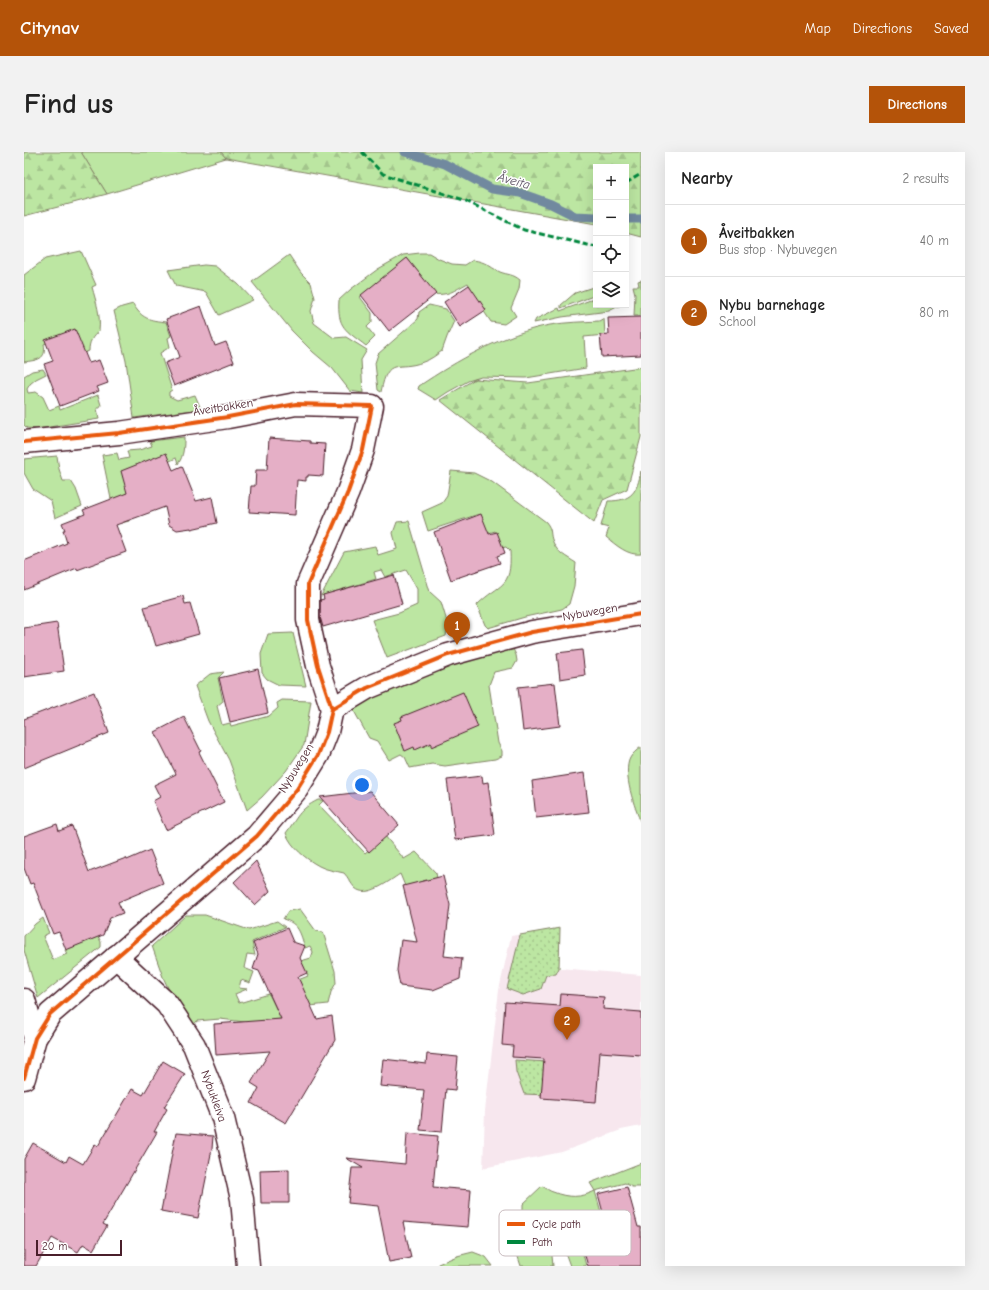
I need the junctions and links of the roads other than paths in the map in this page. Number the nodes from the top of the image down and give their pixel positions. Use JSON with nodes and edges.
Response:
{"nodes":[{"id":1,"x":24,"y":442,"type":"edge"},
{"id":2,"x":641,"y":614,"type":"edge"},
{"id":3,"x":332,"y":710,"type":"junction"},
{"id":4,"x":116,"y":957,"type":"junction"},
{"id":5,"x":24,"y":1000,"type":"edge"},
{"id":6,"x":35,"y":1038,"type":"junction"},
{"id":7,"x":24,"y":1078,"type":"edge"},
{"id":8,"x":248,"y":1266,"type":"edge"}],
"edges":[{"from":1,"to":3,"type":"street","name":"Åveitbakken"},
{"from":2,"to":3,"type":"street","name":"Nybuvegen"},
{"from":3,"to":4,"type":"street","name":"Nybuvegen"},
{"from":4,"to":6,"type":"street","name":"Nybuvegen"},
{"from":4,"to":8,"type":"street","name":"Nybukleiva"},
{"from":5,"to":6,"type":"street"},
{"from":6,"to":7,"type":"street","name":"Nybuvegen"}]}
